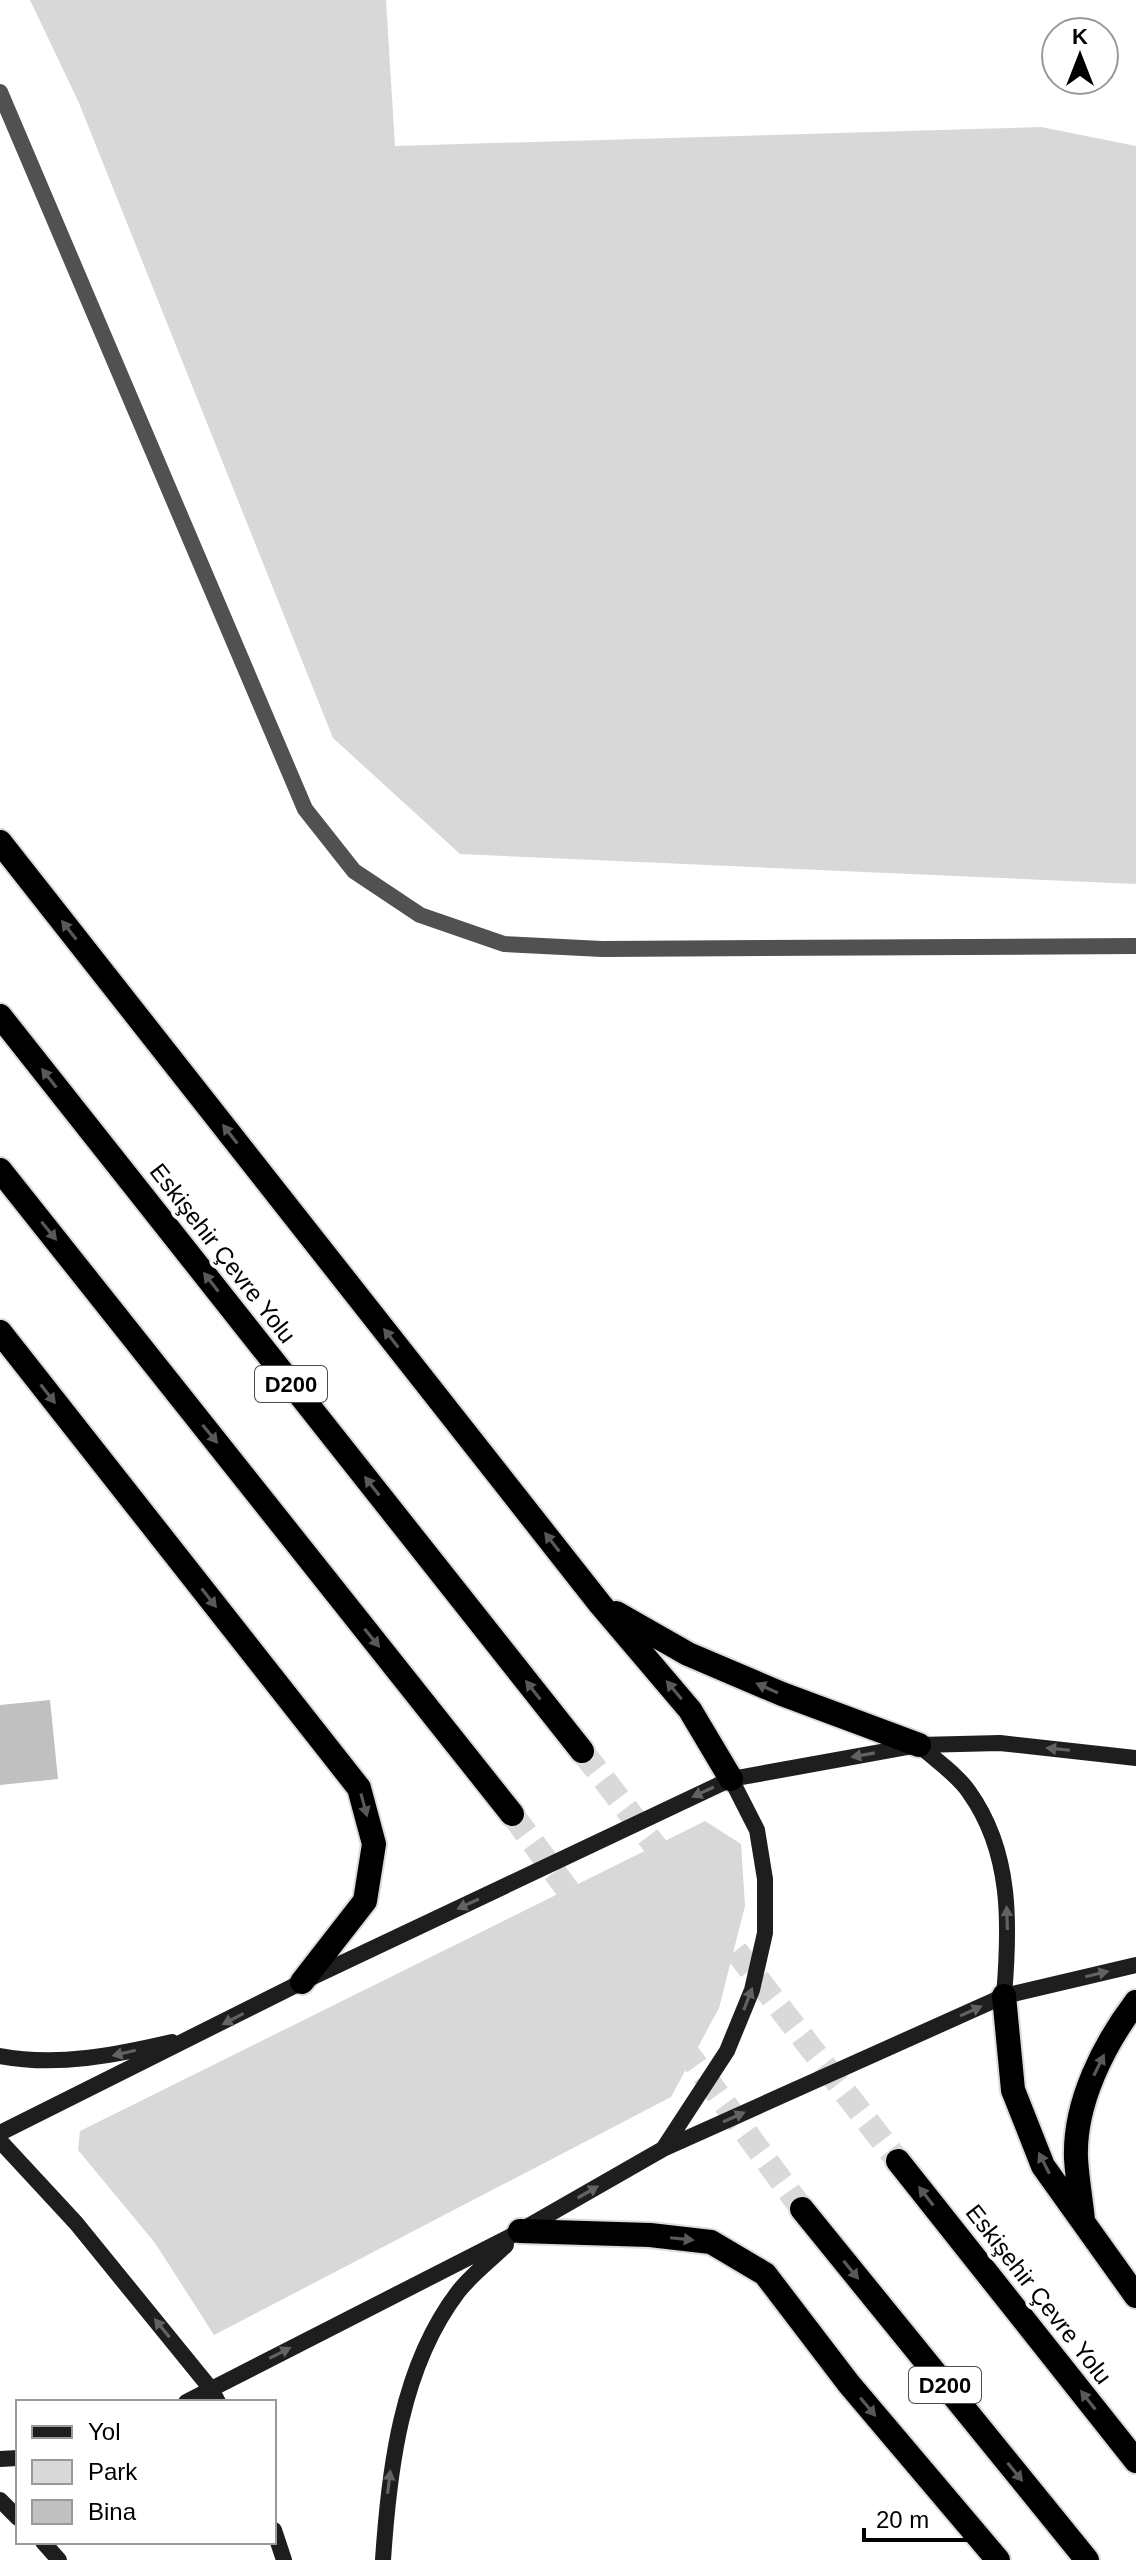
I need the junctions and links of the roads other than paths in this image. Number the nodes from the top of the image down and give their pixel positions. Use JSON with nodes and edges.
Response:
{"nodes":[{"id":1,"x":0,"y":92,"type":"edge"},
{"id":2,"x":0,"y":842,"type":"edge"},
{"id":3,"x":1136,"y":946,"type":"edge"},
{"id":4,"x":0,"y":1016,"type":"edge"},
{"id":5,"x":0,"y":1170,"type":"edge"},
{"id":6,"x":0,"y":1332,"type":"edge"},
{"id":7,"x":600,"y":1604,"type":"junction"},
{"id":8,"x":919,"y":1745,"type":"junction"},
{"id":9,"x":582,"y":1751,"type":"tunnel mouth"},
{"id":10,"x":1136,"y":1758,"type":"edge"},
{"id":11,"x":731,"y":1779,"type":"junction"},
{"id":12,"x":512,"y":1814,"type":"tunnel mouth"},
{"id":13,"x":1136,"y":1965,"type":"edge"},
{"id":14,"x":302,"y":1982,"type":"junction"},
{"id":15,"x":1004,"y":1996,"type":"junction"},
{"id":16,"x":1136,"y":2002,"type":"edge"},
{"id":17,"x":200,"y":2036,"type":"junction"},
{"id":18,"x":0,"y":2056,"type":"edge"},
{"id":19,"x":0,"y":2133,"type":"edge"},
{"id":20,"x":0,"y":2141,"type":"edge"},
{"id":21,"x":663,"y":2149,"type":"junction"},
{"id":22,"x":898,"y":2161,"type":"tunnel mouth"},
{"id":23,"x":802,"y":2209,"type":"tunnel mouth"},
{"id":24,"x":1084,"y":2223,"type":"junction"},
{"id":25,"x":520,"y":2231,"type":"junction"},
{"id":26,"x":1136,"y":2296,"type":"edge"},
{"id":27,"x":214,"y":2395,"type":"edge"},
{"id":28,"x":194,"y":2400,"type":"edge"},
{"id":29,"x":1136,"y":2461,"type":"edge"},
{"id":30,"x":0,"y":2500,"type":"edge"},
{"id":31,"x":16,"y":2516,"type":"edge"},
{"id":32,"x":276,"y":2536,"type":"edge"},
{"id":33,"x":45,"y":2544,"type":"edge"},
{"id":34,"x":59,"y":2560,"type":"edge"},
{"id":35,"x":284,"y":2560,"type":"edge"},
{"id":36,"x":383,"y":2560,"type":"edge"},
{"id":37,"x":998,"y":2560,"type":"edge"},
{"id":38,"x":1087,"y":2560,"type":"edge"}],
"edges":[{"from":1,"to":3,"type":"lane"},
{"from":7,"to":2,"type":"highway","one_way":true},
{"from":9,"to":4,"type":"highway","name":"Eskişehir Çevre Yolu","number":"D200","one_way":true},
{"from":5,"to":12,"type":"highway","one_way":true},
{"from":6,"to":14,"type":"highway","one_way":true},
{"from":8,"to":7,"type":"highway","one_way":true},
{"from":11,"to":7,"type":"highway","one_way":true},
{"from":10,"to":8,"type":"street","one_way":true},
{"from":8,"to":11,"type":"street","one_way":true},
{"from":15,"to":8,"type":"street","one_way":true},
{"from":11,"to":14,"type":"street","one_way":true},
{"from":21,"to":11,"type":"street","one_way":true},
{"from":15,"to":13,"type":"street","one_way":true},
{"from":14,"to":17,"type":"street","one_way":true},
{"from":21,"to":15,"type":"street","one_way":true},
{"from":24,"to":15,"type":"highway","one_way":true},
{"from":24,"to":16,"type":"highway","one_way":true},
{"from":17,"to":18,"type":"street","one_way":true},
{"from":17,"to":19,"type":"street"},
{"from":27,"to":20,"type":"street","one_way":true},
{"from":25,"to":21,"type":"street","one_way":true},
{"from":29,"to":22,"type":"highway","name":"Eskişehir Çevre Yolu","one_way":true},
{"from":23,"to":38,"type":"highway","number":"D200","one_way":true},
{"from":24,"to":26,"type":"highway"},
{"from":27,"to":25,"type":"street","one_way":true},
{"from":36,"to":25,"type":"street","one_way":true},
{"from":25,"to":37,"type":"highway","one_way":true},
{"from":27,"to":28,"type":"street"},
{"from":30,"to":31,"type":"street"},
{"from":32,"to":35,"type":"street"},
{"from":33,"to":34,"type":"street"}]}
